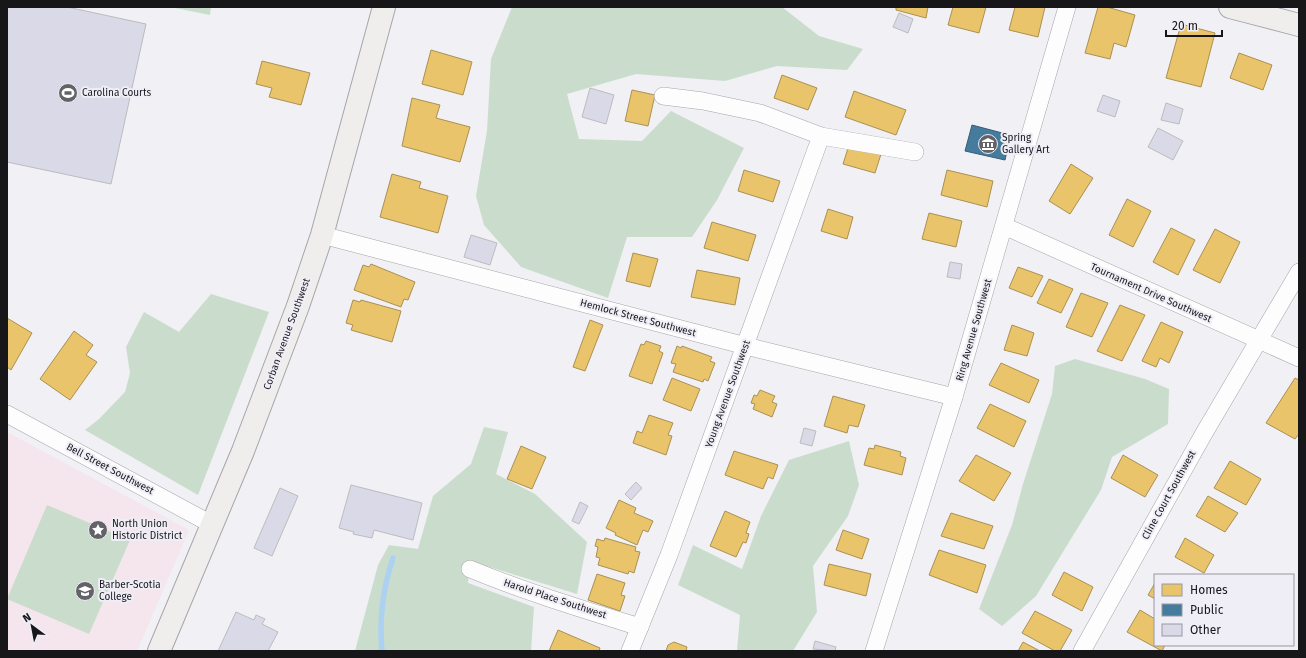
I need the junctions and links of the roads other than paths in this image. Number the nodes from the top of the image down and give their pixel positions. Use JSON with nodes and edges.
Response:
{"nodes":[{"id":1,"x":384,"y":7,"type":"edge"},
{"id":2,"x":1067,"y":7,"type":"edge"},
{"id":3,"x":1230,"y":7,"type":"edge"},
{"id":4,"x":1299,"y":25,"type":"edge"},
{"id":5,"x":664,"y":96,"type":"dead end"},
{"id":6,"x":821,"y":136,"type":"junction"},
{"id":7,"x":915,"y":152,"type":"dead end"},
{"id":8,"x":1004,"y":226,"type":"junction"},
{"id":9,"x":322,"y":236,"type":"junction"},
{"id":10,"x":1299,"y":272,"type":"edge"},
{"id":11,"x":1259,"y":341,"type":"junction"},
{"id":12,"x":746,"y":346,"type":"junction"},
{"id":13,"x":1299,"y":358,"type":"edge"},
{"id":14,"x":954,"y":397,"type":"junction"},
{"id":15,"x":7,"y":414,"type":"edge"},
{"id":16,"x":213,"y":525,"type":"junction"},
{"id":17,"x":470,"y":569,"type":"dead end"},
{"id":18,"x":640,"y":627,"type":"junction"},
{"id":19,"x":159,"y":651,"type":"edge"},
{"id":20,"x":630,"y":651,"type":"edge"},
{"id":21,"x":874,"y":651,"type":"edge"},
{"id":22,"x":1082,"y":651,"type":"edge"}],
"edges":[{"from":1,"to":9,"type":"street","name":"Corban Avenue Southwest"},
{"from":2,"to":8,"type":"street","name":"Ring Avenue Southwest"},
{"from":3,"to":4,"type":"street"},
{"from":5,"to":6,"type":"street"},
{"from":6,"to":7,"type":"street"},
{"from":6,"to":12,"type":"street","name":"Young Avenue Southwest"},
{"from":8,"to":11,"type":"street","name":"Tournament Drive Southwest"},
{"from":8,"to":14,"type":"street","name":"Ring Avenue Southwest"},
{"from":9,"to":12,"type":"street","name":"Hemlock Street Southwest"},
{"from":9,"to":16,"type":"street","name":"Corban Avenue Southwest"},
{"from":10,"to":11,"type":"street","name":"Cline Court Southwest"},
{"from":11,"to":13,"type":"street","name":"Tournament Drive Southwest"},
{"from":11,"to":22,"type":"street","name":"Cline Court Southwest"},
{"from":12,"to":14,"type":"street","name":"Hemlock Street Southwest"},
{"from":12,"to":18,"type":"street","name":"Young Avenue Southwest"},
{"from":14,"to":21,"type":"street","name":"Ring Avenue Southwest"},
{"from":15,"to":16,"type":"street","name":"Bell Street Southwest"},
{"from":16,"to":19,"type":"street","name":"Corban Avenue Southwest"},
{"from":17,"to":18,"type":"street","name":"Harold Place Southwest"},
{"from":18,"to":20,"type":"street","name":"Young Avenue Southwest"}]}
